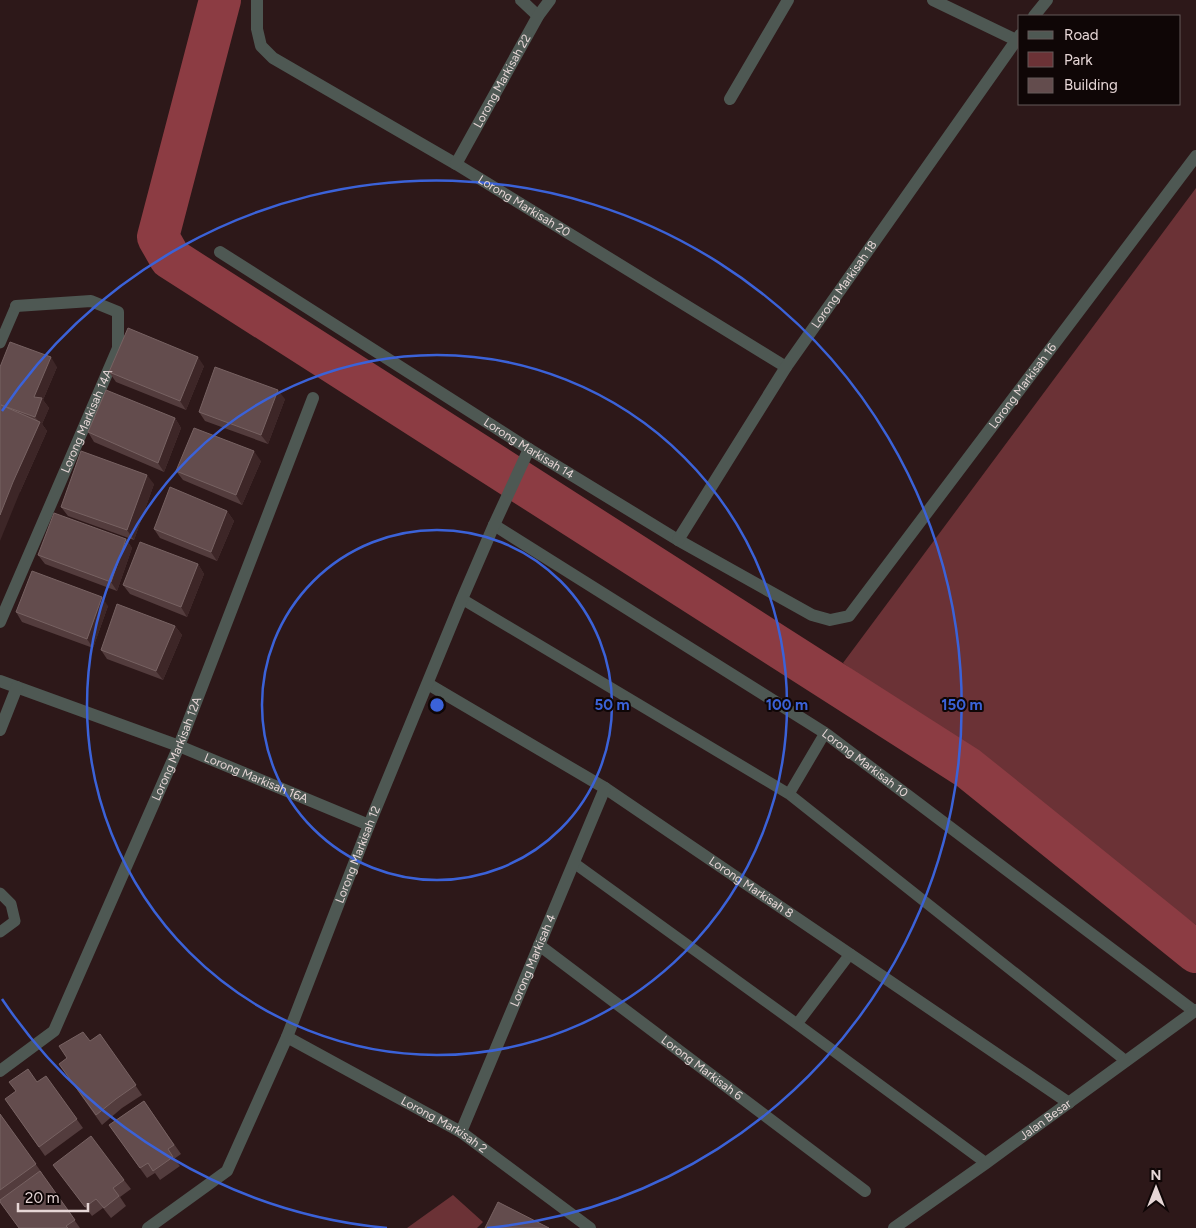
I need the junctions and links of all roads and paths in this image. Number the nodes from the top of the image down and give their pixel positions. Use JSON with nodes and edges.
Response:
{"nodes":[{"id":1,"x":257,"y":0,"type":"edge"},
{"id":2,"x":521,"y":0,"type":"edge"},
{"id":3,"x":550,"y":0,"type":"edge"},
{"id":4,"x":788,"y":0,"type":"edge"},
{"id":5,"x":933,"y":0,"type":"edge"},
{"id":6,"x":1047,"y":0,"type":"edge"},
{"id":7,"x":1035,"y":15,"type":"edge"},
{"id":8,"x":538,"y":16,"type":"junction"},
{"id":9,"x":1018,"y":38,"type":"edge"},
{"id":10,"x":730,"y":99,"type":"dead end"},
{"id":11,"x":1196,"y":156,"type":"edge"},
{"id":12,"x":456,"y":164,"type":"junction"},
{"id":13,"x":220,"y":252,"type":"dead end"},
{"id":14,"x":16,"y":306,"type":"joint"},
{"id":15,"x":0,"y":342,"type":"edge"},
{"id":16,"x":786,"y":367,"type":"junction"},
{"id":17,"x":313,"y":398,"type":"dead end"},
{"id":18,"x":529,"y":449,"type":"junction"},
{"id":19,"x":494,"y":525,"type":"junction"},
{"id":20,"x":678,"y":540,"type":"junction"},
{"id":21,"x":462,"y":598,"type":"junction"},
{"id":22,"x":848,"y":616,"type":"joint"},
{"id":23,"x":0,"y":622,"type":"edge"},
{"id":24,"x":0,"y":680,"type":"edge"},
{"id":25,"x":428,"y":684,"type":"junction"},
{"id":26,"x":17,"y":687,"type":"junction"},
{"id":27,"x":0,"y":730,"type":"edge"},
{"id":28,"x":824,"y":733,"type":"junction"},
{"id":29,"x":179,"y":746,"type":"junction"},
{"id":30,"x":605,"y":788,"type":"junction"},
{"id":31,"x":789,"y":794,"type":"junction"},
{"id":32,"x":369,"y":825,"type":"junction"},
{"id":33,"x":574,"y":863,"type":"junction"},
{"id":34,"x":0,"y":893,"type":"edge"},
{"id":35,"x":0,"y":932,"type":"edge"},
{"id":36,"x":539,"y":945,"type":"junction"},
{"id":37,"x":850,"y":954,"type":"junction"},
{"id":38,"x":1195,"y":1011,"type":"edge"},
{"id":39,"x":797,"y":1024,"type":"junction"},
{"id":40,"x":287,"y":1037,"type":"junction"},
{"id":41,"x":1126,"y":1061,"type":"junction"},
{"id":42,"x":0,"y":1071,"type":"edge"},
{"id":43,"x":1069,"y":1103,"type":"junction"},
{"id":44,"x":461,"y":1132,"type":"junction"},
{"id":45,"x":986,"y":1163,"type":"junction"},
{"id":46,"x":865,"y":1191,"type":"dead end"},
{"id":47,"x":148,"y":1228,"type":"edge"},
{"id":48,"x":590,"y":1228,"type":"edge"},
{"id":49,"x":894,"y":1228,"type":"edge"}],
"edges":[{"from":1,"to":12,"type":"street","name":"Lorong Markisah 20"},
{"from":2,"to":8,"type":"street"},
{"from":3,"to":8,"type":"street","name":"Lorong Markisah 22"},
{"from":4,"to":10,"type":"street"},
{"from":5,"to":9,"type":"street"},
{"from":6,"to":7,"type":"street"},
{"from":8,"to":12,"type":"street","name":"Lorong Markisah 22"},
{"from":9,"to":16,"type":"street","name":"Lorong Markisah 18"},
{"from":11,"to":22,"type":"street","name":"Lorong Markisah 16"},
{"from":12,"to":16,"type":"street","name":"Lorong Markisah 20"},
{"from":13,"to":18,"type":"street","name":"Lorong Markisah 14"},
{"from":14,"to":15,"type":"lane"},
{"from":14,"to":23,"type":"street","name":"Lorong Markisah 14A"},
{"from":16,"to":20,"type":"street","name":"Lorong Markisah 18"},
{"from":17,"to":29,"type":"street","name":"Lorong Markisah 12A"},
{"from":18,"to":19,"type":"street","name":"Lorong Markisah 12"},
{"from":18,"to":20,"type":"street","name":"Lorong Markisah 14"},
{"from":19,"to":21,"type":"street","name":"Lorong Markisah 12"},
{"from":19,"to":28,"type":"street","name":"Lorong Markisah 10"},
{"from":20,"to":22,"type":"street","name":"Lorong Markisah 14"},
{"from":21,"to":25,"type":"street","name":"Lorong Markisah 12"},
{"from":21,"to":31,"type":"lane"},
{"from":24,"to":26,"type":"street","name":"Lorong Markisah 16A"},
{"from":25,"to":30,"type":"street","name":"Lorong Markisah 8"},
{"from":25,"to":32,"type":"street","name":"Lorong Markisah 12"},
{"from":26,"to":27,"type":"street"},
{"from":26,"to":29,"type":"street","name":"Lorong Markisah 16A"},
{"from":28,"to":31,"type":"lane"},
{"from":28,"to":38,"type":"street","name":"Lorong Markisah 10"},
{"from":29,"to":32,"type":"street","name":"Lorong Markisah 16A"},
{"from":29,"to":42,"type":"street","name":"Lorong Markisah 12A"},
{"from":30,"to":33,"type":"street","name":"Lorong Markisah 4"},
{"from":30,"to":37,"type":"street","name":"Lorong Markisah 8"},
{"from":31,"to":41,"type":"lane"},
{"from":32,"to":40,"type":"street","name":"Lorong Markisah 12"},
{"from":33,"to":36,"type":"street","name":"Lorong Markisah 4"},
{"from":33,"to":39,"type":"lane"},
{"from":34,"to":35,"type":"lane"},
{"from":36,"to":44,"type":"street","name":"Lorong Markisah 4"},
{"from":36,"to":46,"type":"street","name":"Lorong Markisah 6"},
{"from":37,"to":39,"type":"lane"},
{"from":37,"to":43,"type":"street","name":"Lorong Markisah 8"},
{"from":38,"to":41,"type":"street","name":"Jalan Besar"},
{"from":39,"to":45,"type":"lane"},
{"from":40,"to":44,"type":"street","name":"Lorong Markisah 2"},
{"from":40,"to":47,"type":"street","name":"Lorong Markisah 12"},
{"from":41,"to":43,"type":"street","name":"Jalan Besar"},
{"from":43,"to":45,"type":"street","name":"Jalan Besar"},
{"from":44,"to":48,"type":"street","name":"Lorong Markisah 2"},
{"from":45,"to":49,"type":"street","name":"Jalan Besar"}]}
